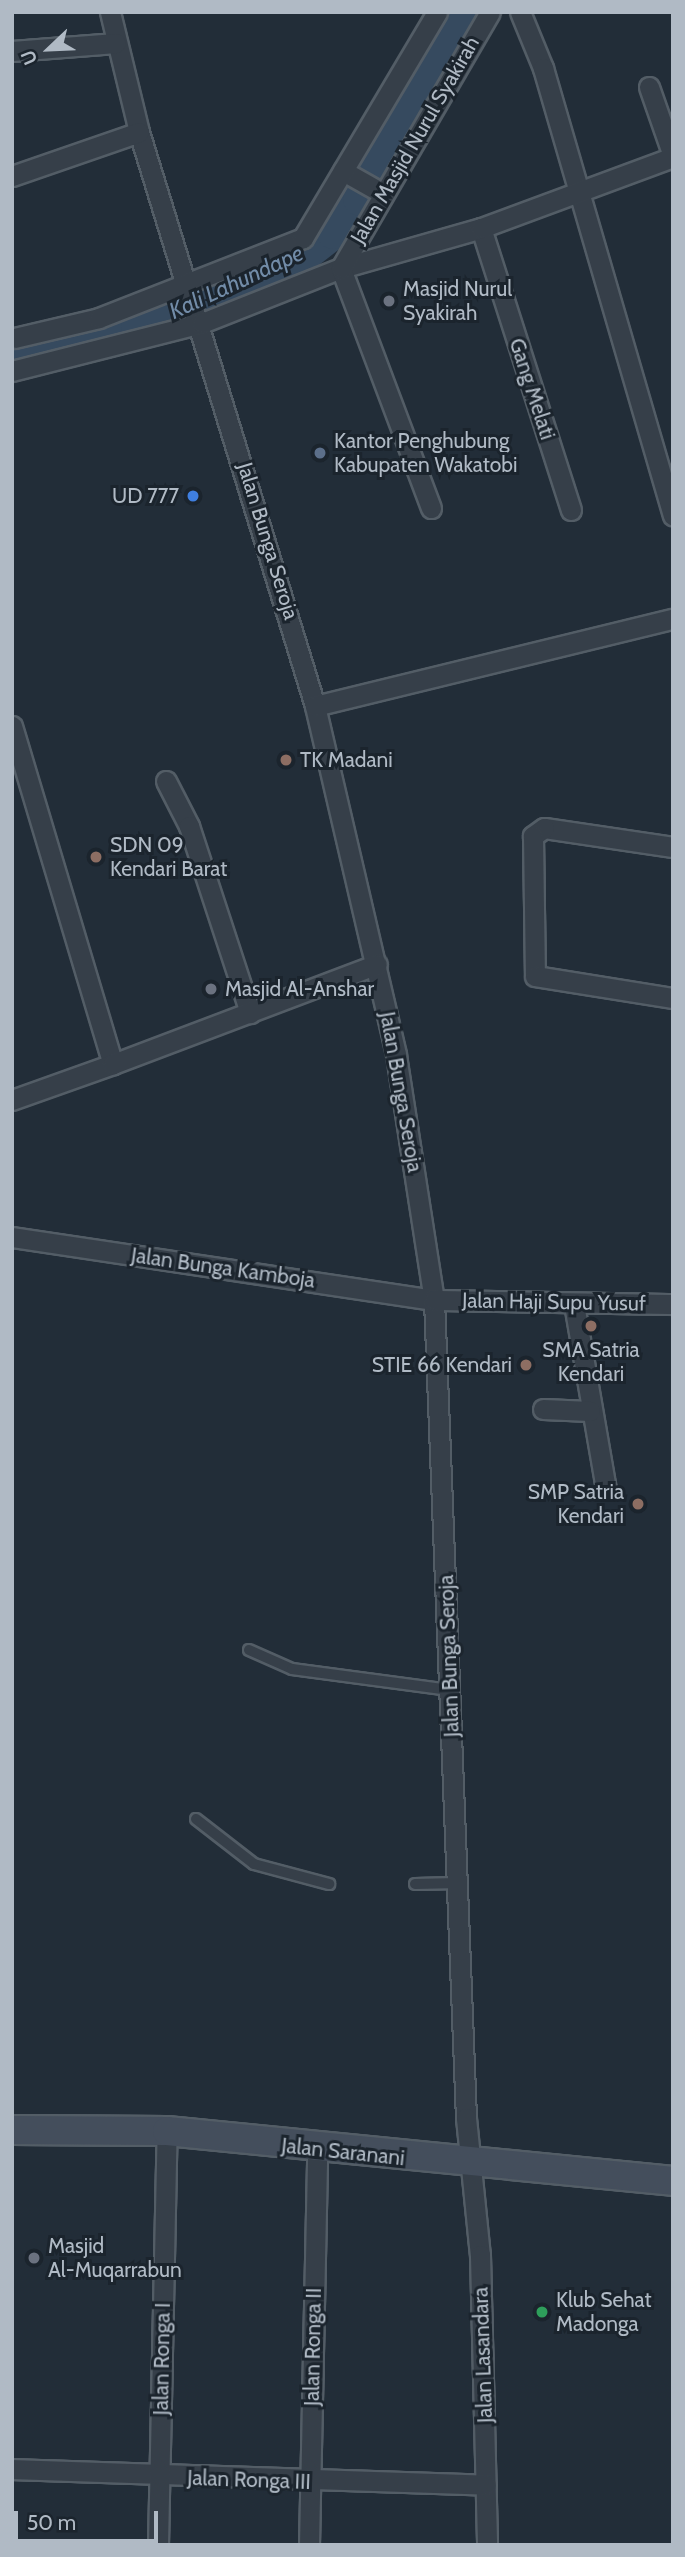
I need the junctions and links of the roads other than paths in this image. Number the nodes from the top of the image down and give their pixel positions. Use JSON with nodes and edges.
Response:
{"nodes":[{"id":1,"x":110,"y":12,"type":"edge"},
{"id":2,"x":438,"y":12,"type":"edge"},
{"id":3,"x":490,"y":12,"type":"edge"},
{"id":4,"x":520,"y":12,"type":"edge"},
{"id":5,"x":116,"y":43,"type":"junction"},
{"id":6,"x":12,"y":51,"type":"edge"},
{"id":7,"x":649,"y":87,"type":"dead end"},
{"id":8,"x":139,"y":132,"type":"junction"},
{"id":9,"x":673,"y":157,"type":"edge"},
{"id":10,"x":345,"y":172,"type":"junction"},
{"id":11,"x":12,"y":176,"type":"edge"},
{"id":12,"x":379,"y":191,"type":"junction"},
{"id":13,"x":579,"y":192,"type":"junction"},
{"id":14,"x":481,"y":228,"type":"junction"},
{"id":15,"x":354,"y":242,"type":"junction"},
{"id":16,"x":371,"y":259,"type":"junction"},
{"id":17,"x":341,"y":268,"type":"junction"},
{"id":18,"x":187,"y":284,"type":"junction"},
{"id":19,"x":201,"y":320,"type":"junction"},
{"id":20,"x":14,"y":338,"type":"dead end"},
{"id":21,"x":12,"y":371,"type":"edge"},
{"id":22,"x":431,"y":508,"type":"dead end"},
{"id":23,"x":571,"y":510,"type":"dead end"},
{"id":24,"x":673,"y":516,"type":"edge"},
{"id":25,"x":673,"y":619,"type":"edge"},
{"id":26,"x":314,"y":706,"type":"junction"},
{"id":27,"x":12,"y":726,"type":"edge"},
{"id":28,"x":166,"y":781,"type":"dead end"},
{"id":29,"x":673,"y":847,"type":"edge"},
{"id":30,"x":377,"y":964,"type":"junction"},
{"id":31,"x":673,"y":998,"type":"edge"},
{"id":32,"x":250,"y":1013,"type":"junction"},
{"id":33,"x":113,"y":1064,"type":"junction"},
{"id":34,"x":12,"y":1100,"type":"edge"},
{"id":35,"x":12,"y":1237,"type":"edge"},
{"id":36,"x":434,"y":1300,"type":"junction"},
{"id":37,"x":574,"y":1304,"type":"junction"},
{"id":38,"x":673,"y":1304,"type":"edge"},
{"id":39,"x":543,"y":1409,"type":"dead end"},
{"id":40,"x":590,"y":1411,"type":"junction"},
{"id":41,"x":606,"y":1489,"type":"dead end"},
{"id":42,"x":249,"y":1650,"type":"dead end"},
{"id":43,"x":450,"y":1690,"type":"junction"},
{"id":44,"x":195,"y":1819,"type":"dead end"},
{"id":45,"x":459,"y":1883,"type":"junction"},
{"id":46,"x":329,"y":1884,"type":"dead end"},
{"id":47,"x":415,"y":1884,"type":"dead end"},
{"id":48,"x":12,"y":2130,"type":"edge"},
{"id":49,"x":167,"y":2131,"type":"junction"},
{"id":50,"x":317,"y":2149,"type":"junction"},
{"id":51,"x":473,"y":2166,"type":"junction"},
{"id":52,"x":673,"y":2181,"type":"edge"},
{"id":53,"x":12,"y":2469,"type":"edge"},
{"id":54,"x":159,"y":2477,"type":"junction"},
{"id":55,"x":311,"y":2482,"type":"junction"},
{"id":56,"x":486,"y":2485,"type":"junction"},
{"id":57,"x":158,"y":2545,"type":"edge"},
{"id":58,"x":309,"y":2545,"type":"edge"},
{"id":59,"x":487,"y":2545,"type":"edge"}],
"edges":[{"from":1,"to":5,"type":"street","name":"Jalan Bunga Seroja"},
{"from":2,"to":10,"type":"street"},
{"from":3,"to":12,"type":"street","name":"Jalan Masjid Nurul Syakirah"},
{"from":4,"to":13,"type":"street"},
{"from":5,"to":6,"type":"street"},
{"from":5,"to":8,"type":"street","name":"Jalan Bunga Seroja"},
{"from":7,"to":9,"type":"street"},
{"from":8,"to":11,"type":"street"},
{"from":8,"to":18,"type":"street","name":"Jalan Bunga Seroja"},
{"from":9,"to":13,"type":"street"},
{"from":10,"to":12,"type":"street"},
{"from":10,"to":18,"type":"street"},
{"from":12,"to":15,"type":"street","name":"Jalan Masjid Nurul Syakirah"},
{"from":13,"to":14,"type":"street"},
{"from":13,"to":24,"type":"street"},
{"from":14,"to":16,"type":"street"},
{"from":14,"to":23,"type":"street","name":"Gang Melati"},
{"from":15,"to":16,"type":"street"},
{"from":15,"to":17,"type":"street","name":"Jalan Masjid Nurul Syakirah"},
{"from":16,"to":17,"type":"street"},
{"from":17,"to":19,"type":"street"},
{"from":17,"to":22,"type":"street"},
{"from":18,"to":19,"type":"street","name":"Jalan Bunga Seroja"},
{"from":18,"to":20,"type":"street"},
{"from":19,"to":21,"type":"street"},
{"from":19,"to":26,"type":"street","name":"Jalan Bunga Seroja"},
{"from":25,"to":26,"type":"street"},
{"from":26,"to":30,"type":"street","name":"Jalan Bunga Seroja"},
{"from":27,"to":33,"type":"street"},
{"from":28,"to":32,"type":"street"},
{"from":29,"to":31,"type":"street"},
{"from":30,"to":32,"type":"street"},
{"from":30,"to":36,"type":"street","name":"Jalan Bunga Seroja"},
{"from":32,"to":33,"type":"street"},
{"from":33,"to":34,"type":"street"},
{"from":35,"to":36,"type":"street","name":"Jalan Bunga Kamboja"},
{"from":36,"to":37,"type":"street","name":"Jalan Haji Supu Yusuf"},
{"from":36,"to":43,"type":"street","name":"Jalan Bunga Seroja"},
{"from":37,"to":38,"type":"street","name":"Jalan Haji Supu Yusuf"},
{"from":37,"to":40,"type":"street"},
{"from":39,"to":40,"type":"street"},
{"from":40,"to":41,"type":"street"},
{"from":42,"to":43,"type":"lane"},
{"from":43,"to":45,"type":"street","name":"Jalan Bunga Seroja"},
{"from":44,"to":46,"type":"lane"},
{"from":45,"to":47,"type":"lane"},
{"from":45,"to":51,"type":"street","name":"Jalan Bunga Seroja"},
{"from":48,"to":49,"type":"street","name":"Jalan Saranani"},
{"from":49,"to":50,"type":"street","name":"Jalan Saranani"},
{"from":49,"to":54,"type":"street","name":"Jalan Ronga I"},
{"from":50,"to":51,"type":"street","name":"Jalan Saranani"},
{"from":50,"to":55,"type":"street","name":"Jalan Ronga II"},
{"from":51,"to":52,"type":"street","name":"Jalan Saranani"},
{"from":51,"to":56,"type":"street","name":"Jalan Lasandara"},
{"from":53,"to":54,"type":"street","name":"Jalan Ronga III"},
{"from":54,"to":55,"type":"street","name":"Jalan Ronga III"},
{"from":54,"to":57,"type":"street","name":"Jalan Ronga I"},
{"from":55,"to":56,"type":"street","name":"Jalan Ronga III"},
{"from":55,"to":58,"type":"street","name":"Jalan Ronga II"},
{"from":56,"to":59,"type":"street","name":"Jalan Lasandara"}]}
